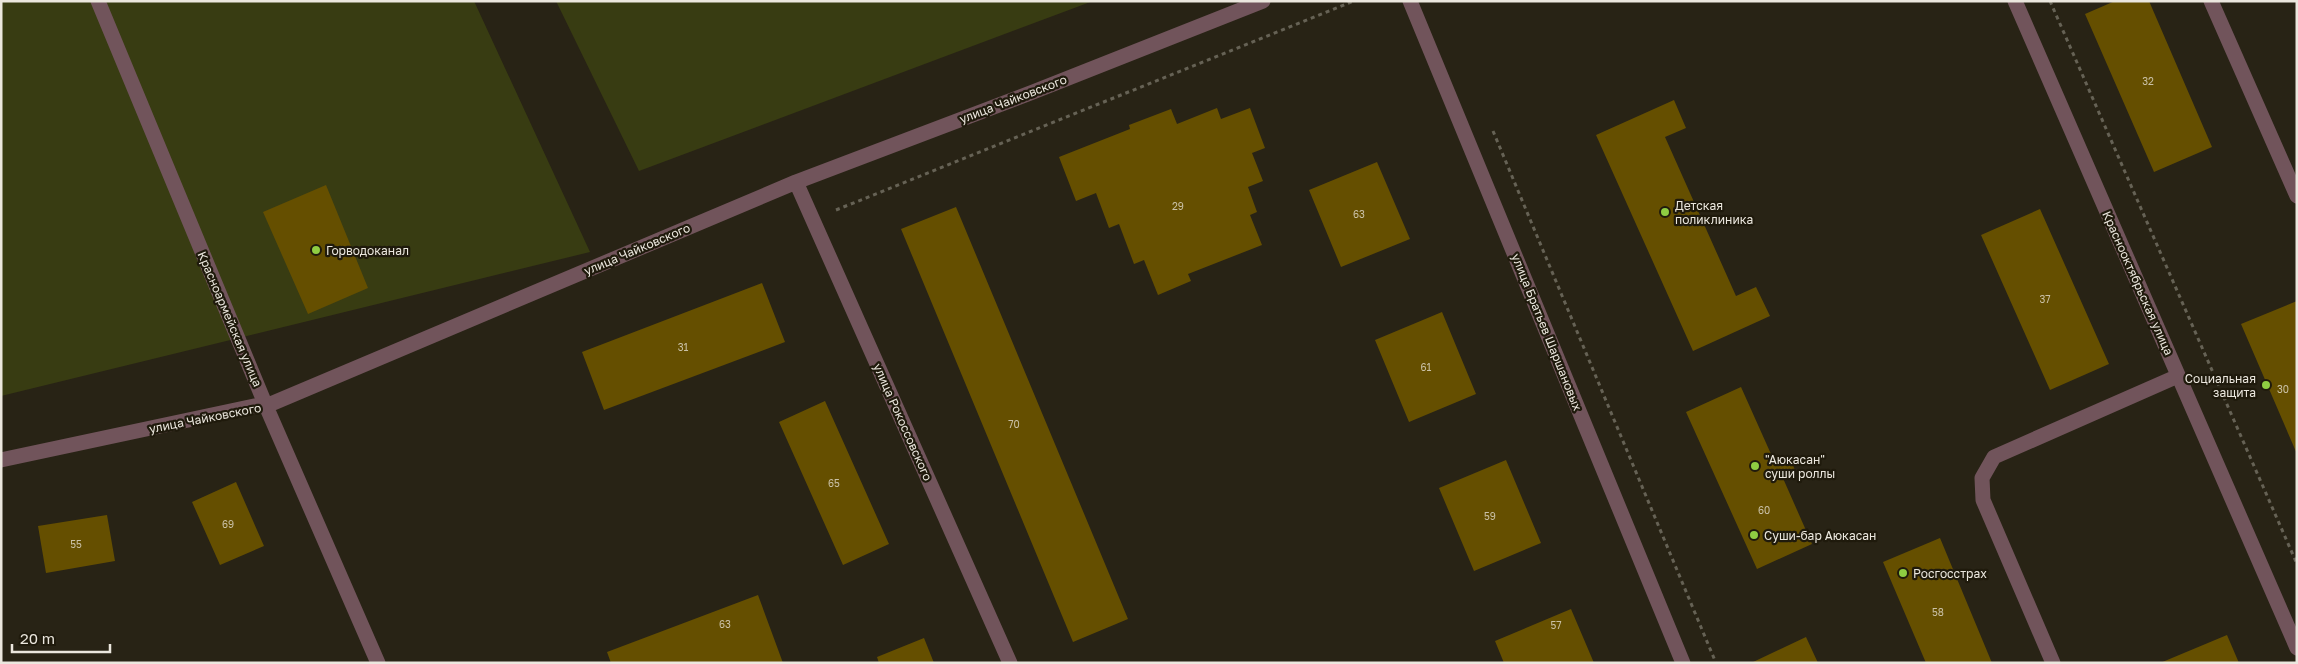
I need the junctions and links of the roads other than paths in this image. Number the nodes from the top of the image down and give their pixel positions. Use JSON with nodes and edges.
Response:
{"nodes":[{"id":1,"x":98,"y":1,"type":"edge"},
{"id":2,"x":1263,"y":1,"type":"edge"},
{"id":3,"x":1410,"y":1,"type":"edge"},
{"id":4,"x":2014,"y":1,"type":"edge"},
{"id":5,"x":2211,"y":1,"type":"edge"},
{"id":6,"x":796,"y":182,"type":"junction"},
{"id":7,"x":2297,"y":196,"type":"edge"},
{"id":8,"x":2178,"y":376,"type":"junction"},
{"id":9,"x":266,"y":406,"type":"junction"},
{"id":10,"x":1,"y":460,"type":"edge"},
{"id":11,"x":2297,"y":648,"type":"edge"},
{"id":12,"x":378,"y":663,"type":"edge"},
{"id":13,"x":1010,"y":663,"type":"edge"},
{"id":14,"x":1683,"y":663,"type":"edge"},
{"id":15,"x":2052,"y":663,"type":"edge"}],
"edges":[{"from":1,"to":9,"type":"street","name":"Красноармейская улица"},
{"from":2,"to":6,"type":"street","name":"улица Чайковского"},
{"from":3,"to":14,"type":"street","name":"улица Братьев Шаршановых"},
{"from":4,"to":8,"type":"street","name":"Краснооктябрьская улица"},
{"from":5,"to":7,"type":"street"},
{"from":6,"to":9,"type":"street","name":"улица Чайковского"},
{"from":6,"to":13,"type":"street","name":"улица Рокоссовского"},
{"from":8,"to":11,"type":"street","name":"Краснооктябрьская улица"},
{"from":8,"to":15,"type":"street"},
{"from":9,"to":10,"type":"street","name":"улица Чайковского"},
{"from":9,"to":12,"type":"street","name":"Красноармейская улица"}]}
